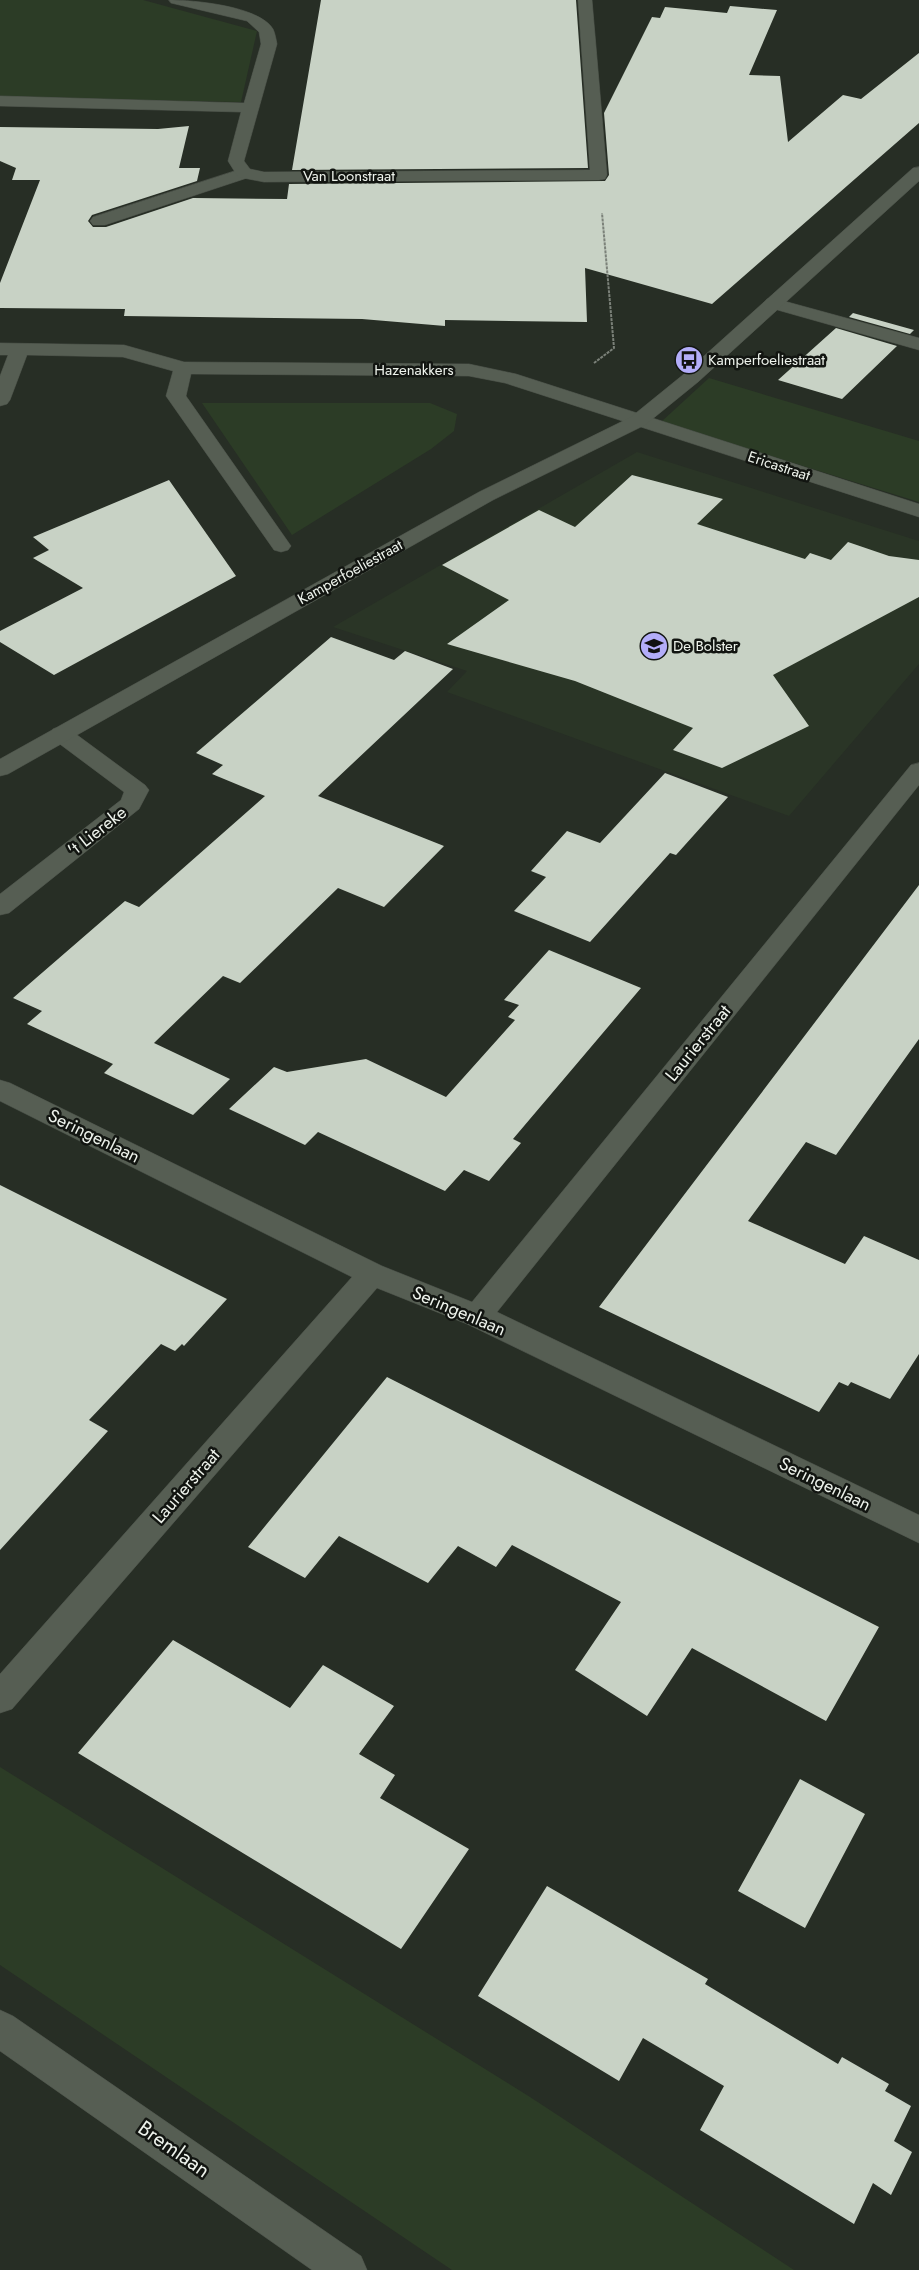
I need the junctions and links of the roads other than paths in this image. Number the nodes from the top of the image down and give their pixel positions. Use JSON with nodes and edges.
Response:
{"nodes":[{"id":1,"x":176,"y":0,"type":"edge"},
{"id":2,"x":585,"y":0,"type":"edge"},
{"id":3,"x":0,"y":101,"type":"edge"},
{"id":4,"x":250,"y":108,"type":"junction"},
{"id":5,"x":919,"y":172,"type":"edge"},
{"id":6,"x":244,"y":173,"type":"junction"},
{"id":7,"x":99,"y":221,"type":"dead end"},
{"id":8,"x":773,"y":303,"type":"junction"},
{"id":9,"x":919,"y":344,"type":"edge"},
{"id":10,"x":0,"y":349,"type":"edge"},
{"id":11,"x":20,"y":349,"type":"junction"},
{"id":12,"x":182,"y":368,"type":"junction"},
{"id":13,"x":0,"y":400,"type":"edge"},
{"id":14,"x":638,"y":421,"type":"junction"},
{"id":15,"x":919,"y":512,"type":"edge"},
{"id":16,"x":281,"y":546,"type":"dead end"},
{"id":17,"x":61,"y":734,"type":"junction"},
{"id":18,"x":0,"y":769,"type":"edge"},
{"id":19,"x":919,"y":770,"type":"edge"},
{"id":20,"x":0,"y":907,"type":"edge"},
{"id":21,"x":0,"y":1090,"type":"edge"},
{"id":22,"x":372,"y":1274,"type":"junction"},
{"id":23,"x":477,"y":1316,"type":"junction"},
{"id":24,"x":919,"y":1530,"type":"edge"},
{"id":25,"x":0,"y":1698,"type":"edge"},
{"id":26,"x":0,"y":2029,"type":"edge"},
{"id":27,"x":347,"y":2270,"type":"edge"}],
"edges":[{"from":1,"to":4,"type":"street"},
{"from":2,"to":6,"type":"street","name":"Van Loonstraat"},
{"from":3,"to":4,"type":"street"},
{"from":4,"to":6,"type":"street"},
{"from":5,"to":8,"type":"street","name":"Kamperfoeliestraat"},
{"from":6,"to":7,"type":"street"},
{"from":8,"to":9,"type":"street"},
{"from":8,"to":14,"type":"street","name":"Kamperfoeliestraat"},
{"from":10,"to":11,"type":"street","name":"Hazenakkers"},
{"from":11,"to":12,"type":"street","name":"Hazenakkers"},
{"from":11,"to":13,"type":"street"},
{"from":12,"to":14,"type":"street","name":"Hazenakkers"},
{"from":12,"to":16,"type":"street"},
{"from":14,"to":15,"type":"street","name":"Ericastraat"},
{"from":14,"to":17,"type":"street","name":"Kamperfoeliestraat"},
{"from":17,"to":18,"type":"street","name":"Kamperfoeliestraat"},
{"from":17,"to":20,"type":"street","name":"'t Liereke"},
{"from":19,"to":23,"type":"street","name":"Laurierstraat"},
{"from":21,"to":22,"type":"street","name":"Seringenlaan"},
{"from":22,"to":23,"type":"street","name":"Seringenlaan"},
{"from":22,"to":25,"type":"street","name":"Laurierstraat"},
{"from":23,"to":24,"type":"street","name":"Seringenlaan"},
{"from":26,"to":27,"type":"street","name":"Bremlaan"}]}
